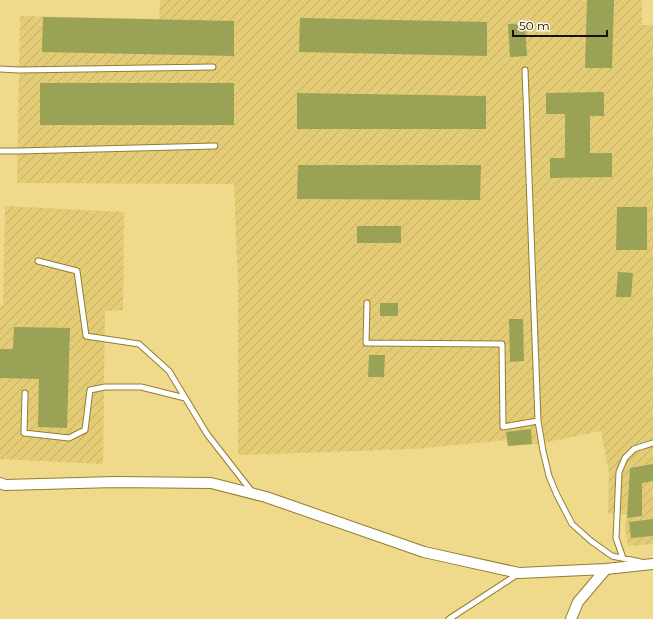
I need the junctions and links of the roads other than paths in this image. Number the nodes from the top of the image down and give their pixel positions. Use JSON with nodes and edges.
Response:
{"nodes":[{"id":1,"x":213,"y":67,"type":"dead end"},
{"id":2,"x":0,"y":69,"type":"edge"},
{"id":3,"x":525,"y":70,"type":"dead end"},
{"id":4,"x":215,"y":146,"type":"dead end"},
{"id":5,"x":0,"y":151,"type":"edge"},
{"id":6,"x":38,"y":261,"type":"dead end"},
{"id":7,"x":367,"y":303,"type":"dead end"},
{"id":8,"x":25,"y":393,"type":"dead end"},
{"id":9,"x":185,"y":398,"type":"junction"},
{"id":10,"x":538,"y":421,"type":"junction"},
{"id":11,"x":653,"y":443,"type":"edge"},
{"id":12,"x":0,"y":483,"type":"edge"},
{"id":13,"x":253,"y":494,"type":"junction"},
{"id":14,"x":623,"y":558,"type":"junction"},
{"id":15,"x":652,"y":564,"type":"edge"},
{"id":16,"x":606,"y":569,"type":"junction"},
{"id":17,"x":519,"y":573,"type":"junction"},
{"id":18,"x":449,"y":619,"type":"edge"},
{"id":19,"x":571,"y":619,"type":"edge"}],
"edges":[{"from":1,"to":2,"type":"lane"},
{"from":3,"to":10,"type":"lane"},
{"from":4,"to":5,"type":"lane"},
{"from":6,"to":9,"type":"lane"},
{"from":7,"to":10,"type":"lane"},
{"from":8,"to":9,"type":"lane"},
{"from":9,"to":13,"type":"lane"},
{"from":10,"to":14,"type":"lane"},
{"from":11,"to":14,"type":"lane"},
{"from":12,"to":13,"type":"street"},
{"from":13,"to":17,"type":"street"},
{"from":14,"to":15,"type":"lane"},
{"from":15,"to":16,"type":"street"},
{"from":16,"to":17,"type":"street"},
{"from":16,"to":19,"type":"street"},
{"from":17,"to":18,"type":"lane"}]}
